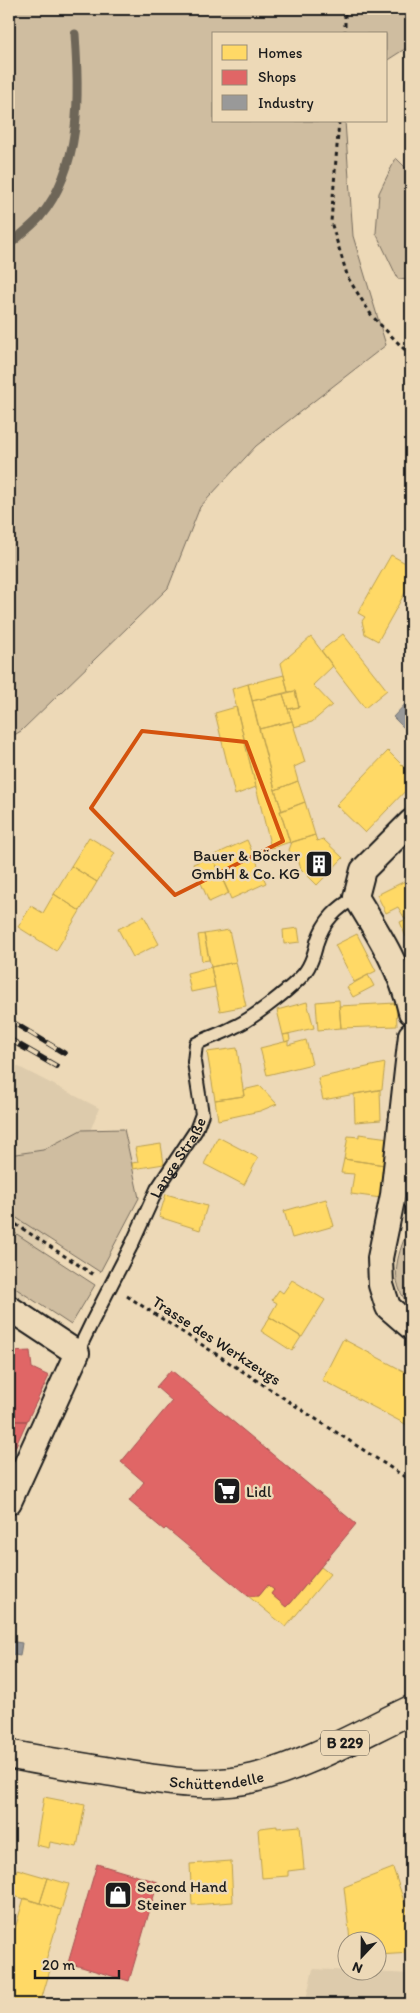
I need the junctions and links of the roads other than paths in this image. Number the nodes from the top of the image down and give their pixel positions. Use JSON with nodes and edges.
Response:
{"nodes":[{"id":1,"x":411,"y":822,"type":"edge"},
{"id":2,"x":356,"y":897,"type":"junction"},
{"id":3,"x":411,"y":1012,"type":"edge"},
{"id":4,"x":411,"y":1036,"type":"edge"},
{"id":5,"x":9,"y":1308,"type":"edge"},
{"id":6,"x":411,"y":1327,"type":"edge"},
{"id":7,"x":77,"y":1354,"type":"junction"},
{"id":8,"x":9,"y":1502,"type":"edge"},
{"id":9,"x":411,"y":1710,"type":"edge"},
{"id":10,"x":9,"y":1754,"type":"edge"}],
"edges":[{"from":1,"to":2,"type":"street"},
{"from":2,"to":3,"type":"street"},
{"from":2,"to":7,"type":"lane","name":"Lange Straße","bridge":true},
{"from":4,"to":6,"type":"street"},
{"from":5,"to":7,"type":"street"},
{"from":7,"to":8,"type":"street","name":"Lange Straße"},
{"from":9,"to":10,"type":"main road","name":"Schüttendelle","number":"B 229"}]}
